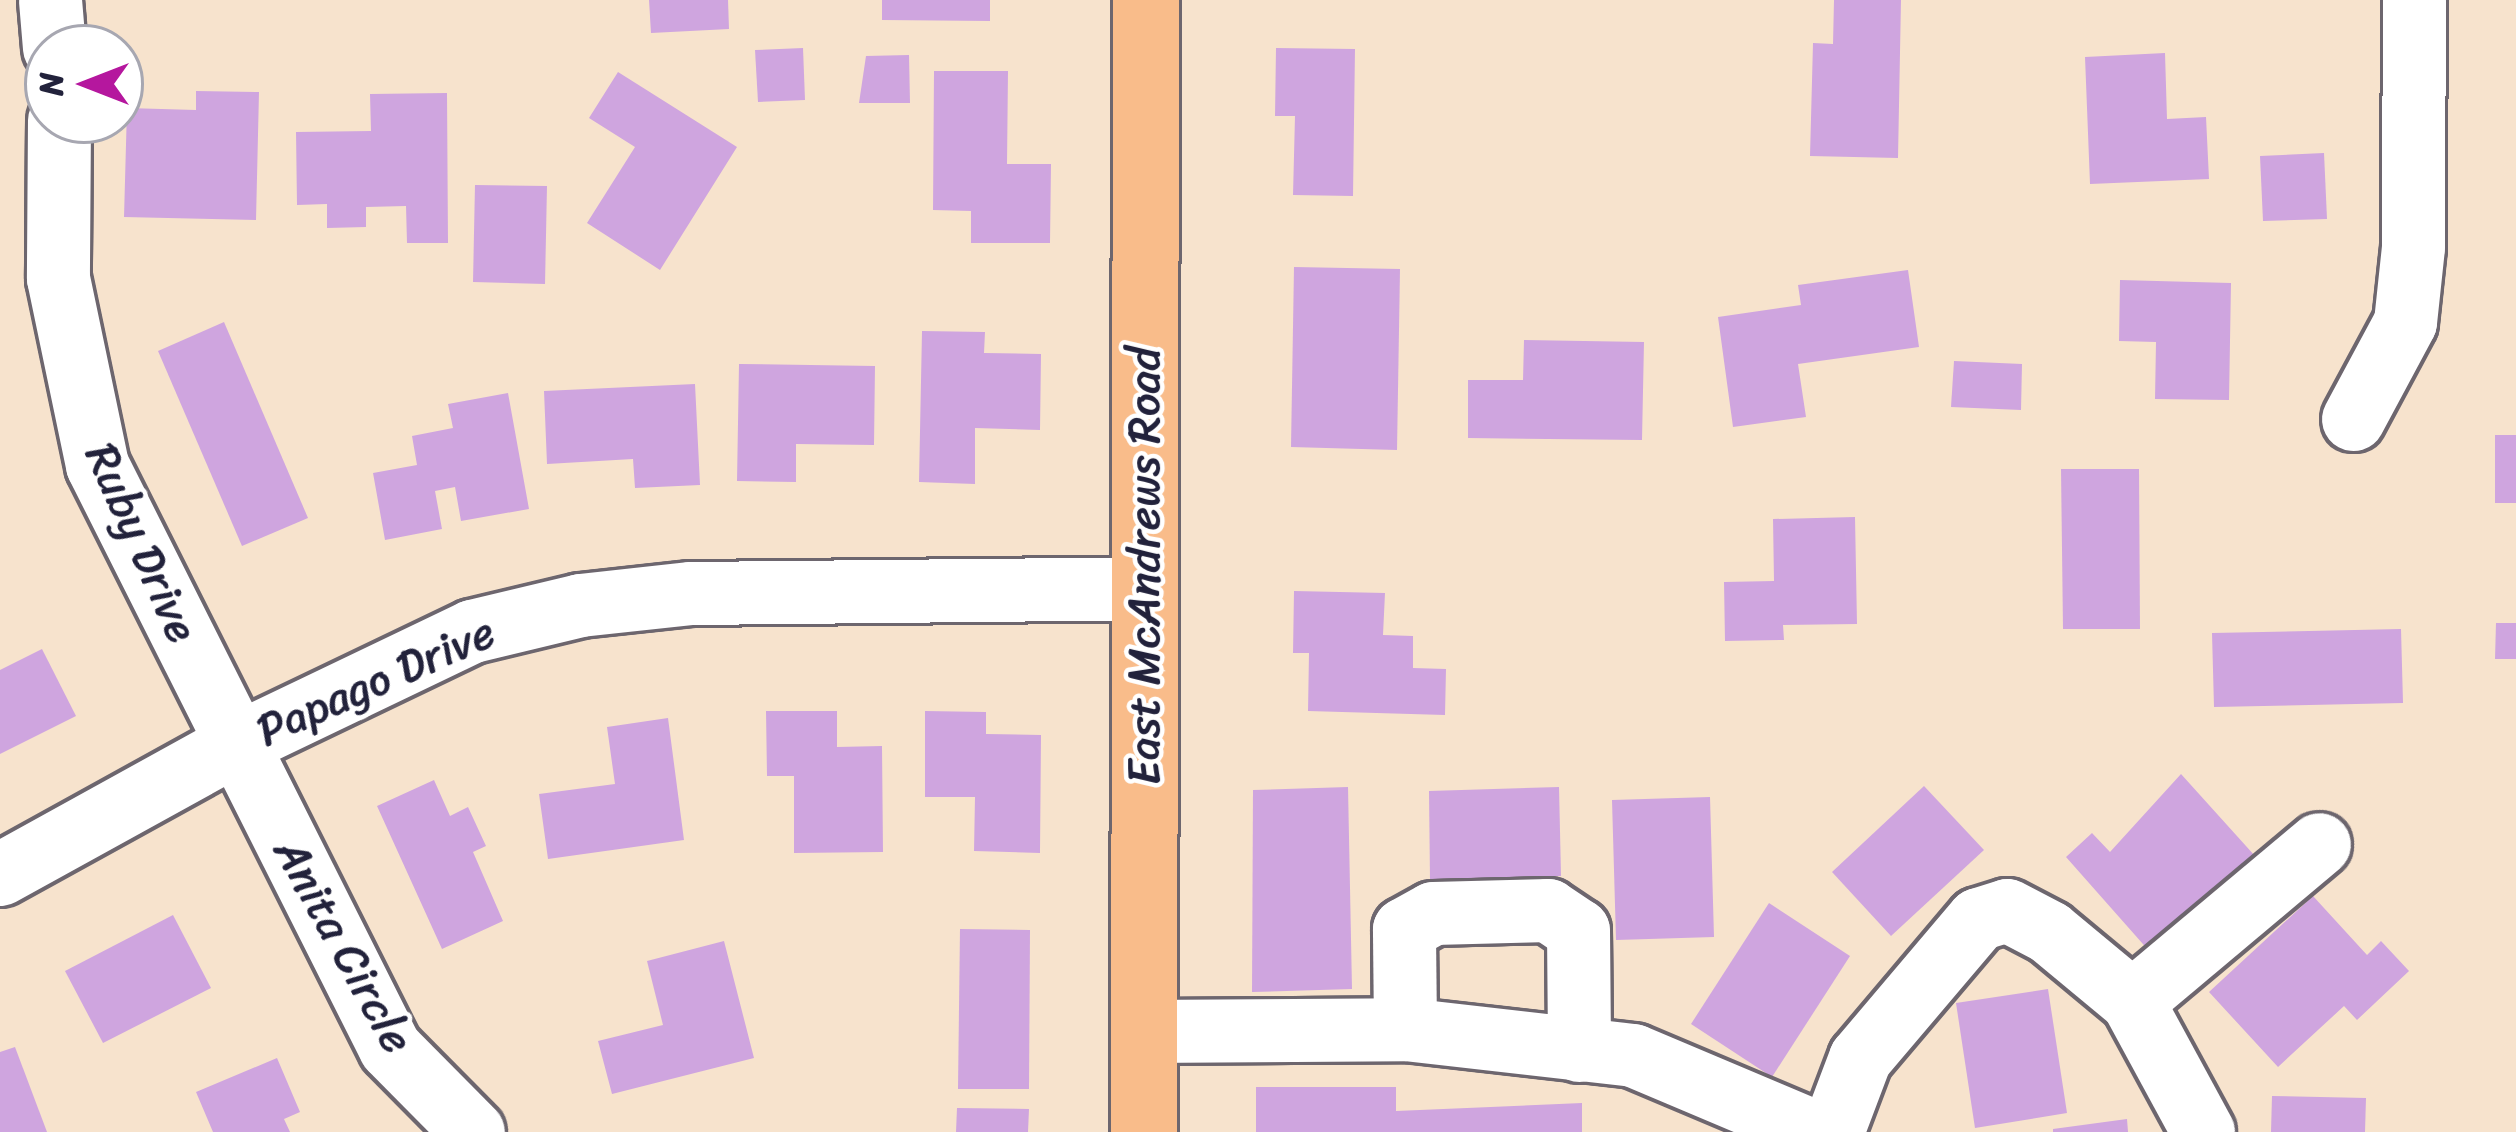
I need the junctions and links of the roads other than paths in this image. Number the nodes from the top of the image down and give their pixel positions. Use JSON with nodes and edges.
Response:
{"nodes":[{"id":1,"x":1146,"y":0,"type":"edge"},
{"id":2,"x":2414,"y":0,"type":"edge"},
{"id":3,"x":59,"y":144,"type":"edge"},
{"id":4,"x":2353,"y":419,"type":"dead end"},
{"id":5,"x":1144,"y":588,"type":"junction"},
{"id":6,"x":234,"y":745,"type":"junction"},
{"id":7,"x":2318,"y":844,"type":"dead end"},
{"id":8,"x":0,"y":874,"type":"edge"},
{"id":9,"x":2132,"y":1001,"type":"junction"},
{"id":10,"x":1405,"y":1029,"type":"junction"},
{"id":11,"x":1144,"y":1031,"type":"junction"},
{"id":12,"x":1579,"y":1050,"type":"junction"},
{"id":13,"x":473,"y":1132,"type":"edge"},
{"id":14,"x":1144,"y":1132,"type":"edge"},
{"id":15,"x":1815,"y":1132,"type":"edge"},
{"id":16,"x":1832,"y":1132,"type":"edge"},
{"id":17,"x":2203,"y":1132,"type":"edge"}],
"edges":[{"from":1,"to":5,"type":"main road","name":"East McAndrews Road"},
{"from":2,"to":4,"type":"street"},
{"from":3,"to":6,"type":"street","name":"Ruby Drive"},
{"from":5,"to":6,"type":"street","name":"Papago Drive"},
{"from":5,"to":11,"type":"main road","name":"East McAndrews Road"},
{"from":6,"to":8,"type":"street","name":"Papago Drive"},
{"from":6,"to":13,"type":"street","name":"Anita Circle"},
{"from":7,"to":9,"type":"street"},
{"from":9,"to":16,"type":"street"},
{"from":9,"to":17,"type":"street"},
{"from":10,"to":11,"type":"street"},
{"from":10,"to":12,"type":"street"},
{"from":10,"to":12,"type":"street"},
{"from":11,"to":14,"type":"main road","name":"East McAndrews Road"},
{"from":12,"to":15,"type":"street"}]}
